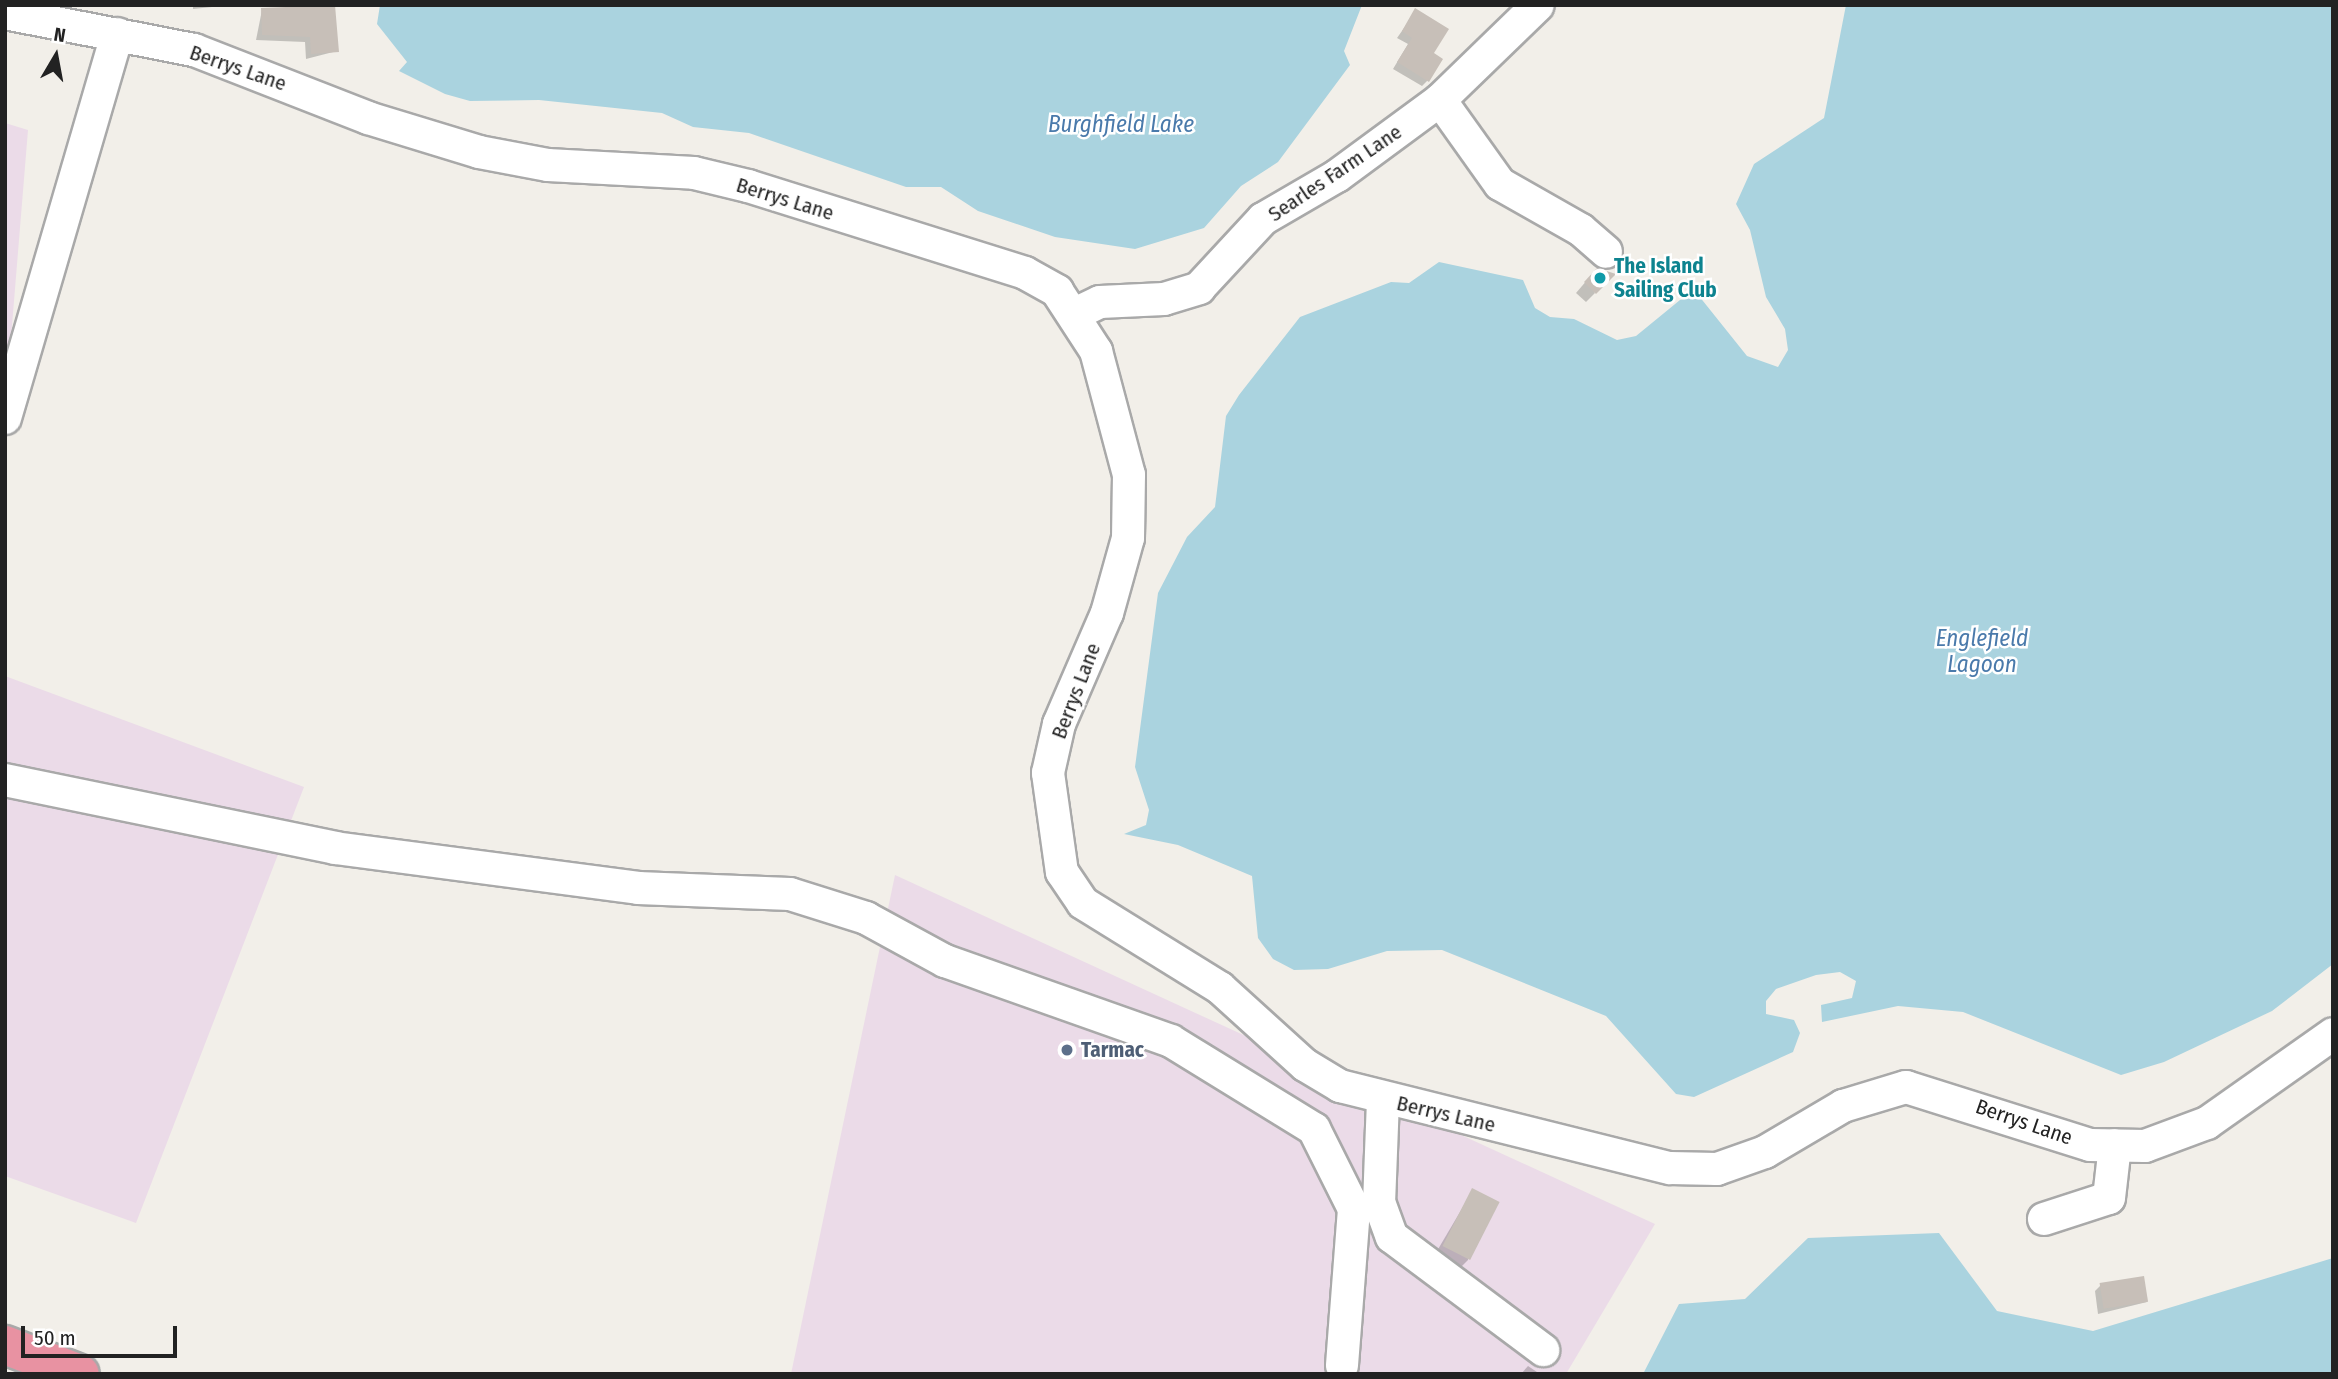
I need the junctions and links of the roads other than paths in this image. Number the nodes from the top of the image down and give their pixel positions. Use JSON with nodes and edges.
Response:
{"nodes":[{"id":1,"x":1538,"y":5,"type":"edge"},
{"id":2,"x":5,"y":13,"type":"edge"},
{"id":3,"x":117,"y":34,"type":"junction"},
{"id":4,"x":1440,"y":100,"type":"junction"},
{"id":5,"x":1606,"y":252,"type":"dead end"},
{"id":6,"x":1077,"y":313,"type":"junction"},
{"id":7,"x":5,"y":418,"type":"edge"},
{"id":8,"x":5,"y":780,"type":"edge"},
{"id":9,"x":2333,"y":1034,"type":"edge"},
{"id":10,"x":1383,"y":1100,"type":"junction"},
{"id":11,"x":2115,"y":1145,"type":"junction"},
{"id":12,"x":2044,"y":1219,"type":"dead end"},
{"id":13,"x":5,"y":1345,"type":"edge"},
{"id":14,"x":1543,"y":1350,"type":"dead end"},
{"id":15,"x":1342,"y":1366,"type":"dead end"},
{"id":16,"x":80,"y":1374,"type":"edge"}],
"edges":[{"from":1,"to":4,"type":"street","name":"Searles Farm Lane"},
{"from":2,"to":3,"type":"street","name":"Berrys Lane"},
{"from":3,"to":6,"type":"street","name":"Berrys Lane"},
{"from":3,"to":7,"type":"street"},
{"from":4,"to":5,"type":"street"},
{"from":4,"to":6,"type":"street","name":"Searles Farm Lane"},
{"from":6,"to":10,"type":"street","name":"Berrys Lane"},
{"from":8,"to":15,"type":"street"},
{"from":9,"to":11,"type":"street","name":"Berrys Lane"},
{"from":10,"to":11,"type":"street","name":"Berrys Lane"},
{"from":10,"to":14,"type":"street"},
{"from":11,"to":12,"type":"street"},
{"from":13,"to":16,"type":"highway"}]}
